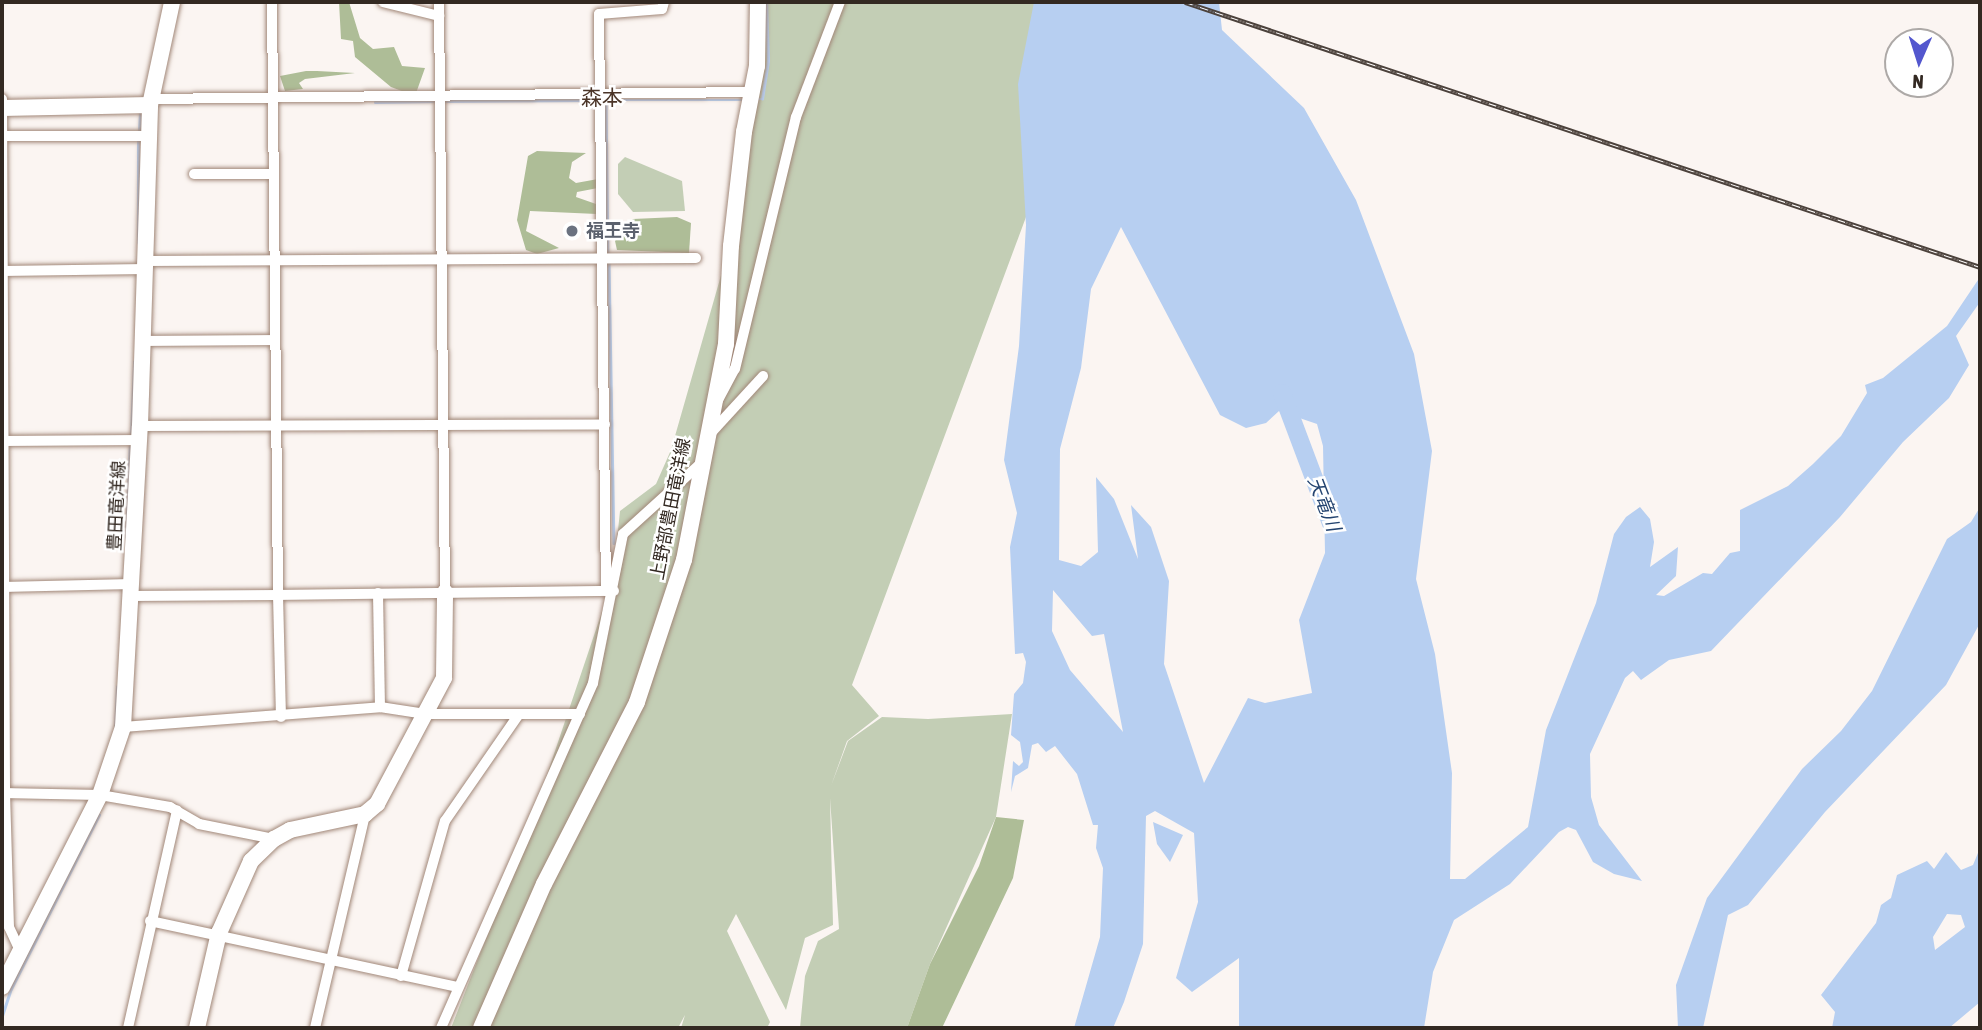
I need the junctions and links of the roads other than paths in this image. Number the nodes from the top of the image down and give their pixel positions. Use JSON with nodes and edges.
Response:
{"nodes":[{"id":1,"x":172,"y":2,"type":"edge"},
{"id":2,"x":272,"y":2,"type":"edge"},
{"id":3,"x":383,"y":2,"type":"edge"},
{"id":4,"x":439,"y":2,"type":"edge"},
{"id":5,"x":664,"y":2,"type":"edge"},
{"id":6,"x":758,"y":2,"type":"edge"},
{"id":7,"x":840,"y":2,"type":"edge"},
{"id":8,"x":439,"y":16,"type":"junction"},
{"id":9,"x":752,"y":92,"type":"junction"},
{"id":10,"x":601,"y":94,"type":"junction"},
{"id":11,"x":439,"y":96,"type":"junction"},
{"id":12,"x":273,"y":98,"type":"junction"},
{"id":13,"x":2,"y":99,"type":"edge"},
{"id":14,"x":151,"y":102,"type":"junction"},
{"id":15,"x":2,"y":108,"type":"edge"},
{"id":16,"x":2,"y":136,"type":"edge"},
{"id":17,"x":148,"y":136,"type":"junction"},
{"id":18,"x":194,"y":174,"type":"dead end"},
{"id":19,"x":273,"y":174,"type":"junction"},
{"id":20,"x":603,"y":257,"type":"junction"},
{"id":21,"x":696,"y":258,"type":"dead end"},
{"id":22,"x":274,"y":260,"type":"junction"},
{"id":23,"x":442,"y":260,"type":"junction"},
{"id":24,"x":146,"y":265,"type":"junction"},
{"id":25,"x":3,"y":271,"type":"edge"},
{"id":26,"x":275,"y":340,"type":"junction"},
{"id":27,"x":144,"y":341,"type":"junction"},
{"id":28,"x":763,"y":376,"type":"dead end"},
{"id":29,"x":712,"y":410,"type":"junction"},
{"id":30,"x":605,"y":424,"type":"junction"},
{"id":31,"x":443,"y":427,"type":"junction"},
{"id":32,"x":275,"y":428,"type":"junction"},
{"id":33,"x":140,"y":433,"type":"junction"},
{"id":34,"x":704,"y":439,"type":"junction"},
{"id":35,"x":3,"y":441,"type":"edge"},
{"id":36,"x":699,"y":465,"type":"junction"},
{"id":37,"x":3,"y":587,"type":"edge"},
{"id":38,"x":132,"y":590,"type":"junction"},
{"id":39,"x":610,"y":591,"type":"junction"},
{"id":40,"x":445,"y":592,"type":"junction"},
{"id":41,"x":378,"y":593,"type":"junction"},
{"id":42,"x":278,"y":595,"type":"junction"},
{"id":43,"x":380,"y":706,"type":"junction"},
{"id":44,"x":425,"y":714,"type":"junction"},
{"id":45,"x":519,"y":714,"type":"junction"},
{"id":46,"x":580,"y":714,"type":"junction"},
{"id":47,"x":281,"y":717,"type":"junction"},
{"id":48,"x":123,"y":727,"type":"junction"},
{"id":49,"x":4,"y":793,"type":"edge"},
{"id":50,"x":100,"y":795,"type":"junction"},
{"id":51,"x":177,"y":810,"type":"junction"},
{"id":52,"x":365,"y":814,"type":"junction"},
{"id":53,"x":274,"y":839,"type":"junction"},
{"id":54,"x":5,"y":887,"type":"edge"},
{"id":55,"x":150,"y":921,"type":"junction"},
{"id":56,"x":219,"y":933,"type":"junction"},
{"id":57,"x":19,"y":948,"type":"junction"},
{"id":58,"x":330,"y":961,"type":"junction"},
{"id":59,"x":401,"y":976,"type":"junction"},
{"id":60,"x":457,"y":987,"type":"junction"},
{"id":61,"x":2,"y":988,"type":"edge"},
{"id":62,"x":128,"y":1028,"type":"edge"},
{"id":63,"x":197,"y":1028,"type":"edge"},
{"id":64,"x":315,"y":1028,"type":"edge"},
{"id":65,"x":441,"y":1028,"type":"edge"},
{"id":66,"x":481,"y":1028,"type":"edge"}],
"edges":[{"from":1,"to":14,"type":"main road","name":"豊田竜洋線"},
{"from":2,"to":12,"type":"street"},
{"from":3,"to":8,"type":"street"},
{"from":4,"to":8,"type":"street"},
{"from":5,"to":10,"type":"street"},
{"from":6,"to":9,"type":"main road","name":"上野部豊田竜洋線"},
{"from":7,"to":29,"type":"street"},
{"from":8,"to":11,"type":"street"},
{"from":9,"to":10,"type":"street"},
{"from":9,"to":29,"type":"main road","name":"上野部豊田竜洋線"},
{"from":10,"to":11,"type":"street"},
{"from":10,"to":20,"type":"street"},
{"from":11,"to":12,"type":"street"},
{"from":11,"to":23,"type":"street"},
{"from":12,"to":14,"type":"street"},
{"from":12,"to":19,"type":"street"},
{"from":13,"to":15,"type":"street"},
{"from":14,"to":15,"type":"main road"},
{"from":14,"to":17,"type":"main road","name":"豊田竜洋線"},
{"from":15,"to":16,"type":"street"},
{"from":16,"to":17,"type":"street"},
{"from":16,"to":25,"type":"street"},
{"from":17,"to":24,"type":"main road","name":"豊田竜洋線"},
{"from":18,"to":19,"type":"street"},
{"from":19,"to":22,"type":"street"},
{"from":20,"to":21,"type":"street"},
{"from":20,"to":23,"type":"street"},
{"from":20,"to":30,"type":"street"},
{"from":22,"to":23,"type":"street"},
{"from":22,"to":24,"type":"street"},
{"from":22,"to":26,"type":"street"},
{"from":23,"to":31,"type":"street"},
{"from":24,"to":25,"type":"street"},
{"from":24,"to":27,"type":"main road","name":"豊田竜洋線"},
{"from":25,"to":35,"type":"street"},
{"from":26,"to":27,"type":"street"},
{"from":26,"to":32,"type":"street"},
{"from":27,"to":33,"type":"main road","name":"豊田竜洋線"},
{"from":28,"to":34,"type":"street"},
{"from":29,"to":34,"type":"main road","name":"上野部豊田竜洋線"},
{"from":30,"to":31,"type":"street"},
{"from":30,"to":39,"type":"street"},
{"from":31,"to":32,"type":"street"},
{"from":31,"to":40,"type":"street"},
{"from":32,"to":33,"type":"street"},
{"from":32,"to":42,"type":"street"},
{"from":33,"to":35,"type":"street"},
{"from":33,"to":38,"type":"main road","name":"豊田竜洋線"},
{"from":34,"to":36,"type":"main road","name":"上野部豊田竜洋線"},
{"from":35,"to":37,"type":"street"},
{"from":36,"to":39,"type":"street"},
{"from":36,"to":66,"type":"main road","name":"上野部豊田竜洋線"},
{"from":37,"to":38,"type":"street"},
{"from":37,"to":49,"type":"street"},
{"from":38,"to":42,"type":"street"},
{"from":38,"to":48,"type":"main road","name":"豊田竜洋線"},
{"from":39,"to":40,"type":"street"},
{"from":39,"to":46,"type":"street"},
{"from":40,"to":41,"type":"street"},
{"from":40,"to":44,"type":"main road"},
{"from":41,"to":42,"type":"street"},
{"from":41,"to":43,"type":"street"},
{"from":42,"to":47,"type":"street"},
{"from":43,"to":44,"type":"street"},
{"from":43,"to":47,"type":"street"},
{"from":44,"to":45,"type":"street"},
{"from":44,"to":52,"type":"main road"},
{"from":45,"to":46,"type":"street"},
{"from":45,"to":59,"type":"street"},
{"from":46,"to":60,"type":"street"},
{"from":47,"to":48,"type":"street"},
{"from":48,"to":50,"type":"main road","name":"豊田竜洋線"},
{"from":49,"to":50,"type":"street"},
{"from":49,"to":54,"type":"street"},
{"from":50,"to":51,"type":"street"},
{"from":50,"to":57,"type":"main road","name":"豊田竜洋線"},
{"from":51,"to":53,"type":"street"},
{"from":51,"to":55,"type":"street"},
{"from":52,"to":53,"type":"main road"},
{"from":52,"to":58,"type":"street"},
{"from":53,"to":56,"type":"main road"},
{"from":54,"to":57,"type":"street"},
{"from":55,"to":56,"type":"street"},
{"from":55,"to":62,"type":"street"},
{"from":56,"to":58,"type":"street"},
{"from":56,"to":63,"type":"main road"},
{"from":57,"to":61,"type":"main road","name":"豊田竜洋線"},
{"from":58,"to":59,"type":"street"},
{"from":58,"to":64,"type":"street"},
{"from":59,"to":60,"type":"street"},
{"from":60,"to":65,"type":"street"}]}
